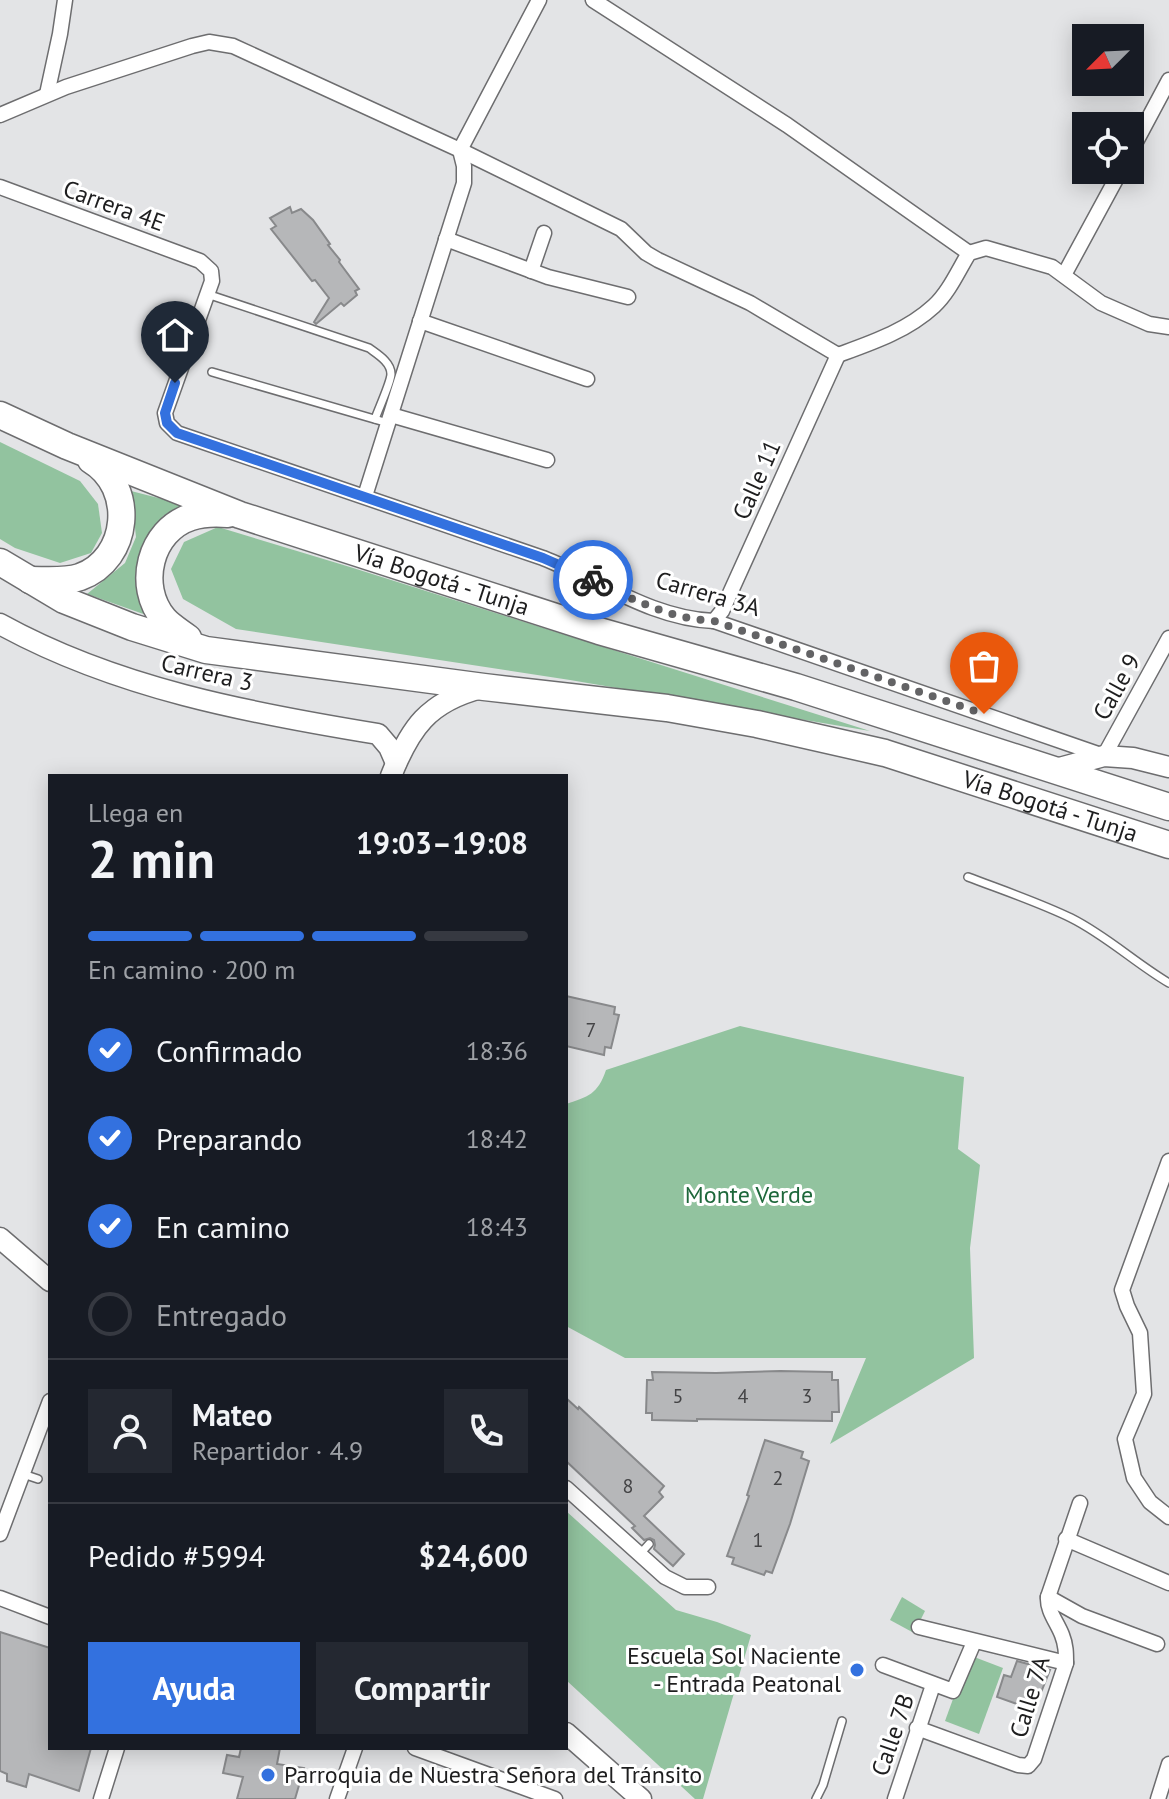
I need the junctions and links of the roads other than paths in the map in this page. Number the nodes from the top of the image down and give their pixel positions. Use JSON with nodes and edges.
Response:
{"nodes":[{"id":1,"x":65,"y":0,"type":"edge"},
{"id":2,"x":539,"y":0,"type":"edge"},
{"id":3,"x":593,"y":0,"type":"edge"},
{"id":4,"x":1169,"y":80,"type":"edge"},
{"id":5,"x":47,"y":94,"type":"junction"},
{"id":6,"x":0,"y":115,"type":"edge"},
{"id":7,"x":1144,"y":127,"type":"edge"},
{"id":8,"x":460,"y":150,"type":"junction"},
{"id":9,"x":1113,"y":184,"type":"edge"},
{"id":10,"x":0,"y":187,"type":"edge"},
{"id":11,"x":544,"y":233,"type":"dead end"},
{"id":12,"x":446,"y":239,"type":"junction"},
{"id":13,"x":969,"y":253,"type":"junction"},
{"id":14,"x":531,"y":271,"type":"junction"},
{"id":15,"x":1064,"y":275,"type":"junction"},
{"id":16,"x":207,"y":294,"type":"junction"},
{"id":17,"x":628,"y":297,"type":"dead end"},
{"id":18,"x":420,"y":321,"type":"junction"},
{"id":19,"x":1169,"y":327,"type":"edge"},
{"id":20,"x":838,"y":355,"type":"junction"},
{"id":21,"x":212,"y":372,"type":"dead end"},
{"id":22,"x":587,"y":379,"type":"dead end"},
{"id":23,"x":0,"y":415,"type":"edge"},
{"id":24,"x":384,"y":419,"type":"junction"},
{"id":25,"x":67,"y":446,"type":"junction"},
{"id":26,"x":547,"y":460,"type":"dead end"},
{"id":27,"x":365,"y":496,"type":"junction"},
{"id":28,"x":240,"y":515,"type":"junction"},
{"id":29,"x":0,"y":562,"type":"edge"},
{"id":30,"x":30,"y":580,"type":"junction"},
{"id":31,"x":714,"y":621,"type":"junction"},
{"id":32,"x":0,"y":624,"type":"edge"},
{"id":33,"x":1169,"y":638,"type":"edge"},
{"id":34,"x":206,"y":650,"type":"junction"},
{"id":35,"x":484,"y":687,"type":"junction"},
{"id":36,"x":1104,"y":756,"type":"junction"},
{"id":37,"x":1169,"y":767,"type":"edge"},
{"id":38,"x":394,"y":769,"type":"edge"},
{"id":39,"x":1052,"y":770,"type":"junction"},
{"id":40,"x":1169,"y":807,"type":"edge"},
{"id":41,"x":1169,"y":845,"type":"edge"},
{"id":42,"x":968,"y":877,"type":"dead end"},
{"id":43,"x":1169,"y":983,"type":"edge"},
{"id":44,"x":1169,"y":1163,"type":"edge"},
{"id":45,"x":0,"y":1238,"type":"edge"},
{"id":46,"x":48,"y":1279,"type":"edge"},
{"id":47,"x":48,"y":1410,"type":"edge"},
{"id":48,"x":23,"y":1474,"type":"junction"},
{"id":49,"x":38,"y":1479,"type":"dead end"},
{"id":50,"x":568,"y":1490,"type":"edge"},
{"id":51,"x":1080,"y":1503,"type":"dead end"},
{"id":52,"x":1169,"y":1517,"type":"edge"},
{"id":53,"x":2,"y":1524,"type":"edge"},
{"id":54,"x":1066,"y":1539,"type":"junction"},
{"id":55,"x":1169,"y":1583,"type":"edge"},
{"id":56,"x":708,"y":1587,"type":"dead end"},
{"id":57,"x":1048,"y":1597,"type":"junction"},
{"id":58,"x":0,"y":1598,"type":"edge"},
{"id":59,"x":48,"y":1616,"type":"edge"},
{"id":60,"x":919,"y":1627,"type":"dead end"},
{"id":61,"x":974,"y":1642,"type":"junction"},
{"id":62,"x":1157,"y":1644,"type":"dead end"},
{"id":63,"x":1066,"y":1663,"type":"junction"},
{"id":64,"x":883,"y":1665,"type":"dead end"},
{"id":65,"x":933,"y":1685,"type":"junction"},
{"id":66,"x":842,"y":1721,"type":"dead end"},
{"id":67,"x":917,"y":1728,"type":"junction"},
{"id":68,"x":568,"y":1735,"type":"edge"},
{"id":69,"x":116,"y":1750,"type":"edge"},
{"id":70,"x":354,"y":1750,"type":"edge"},
{"id":71,"x":420,"y":1750,"type":"edge"},
{"id":72,"x":1169,"y":1764,"type":"edge"},
{"id":73,"x":628,"y":1795,"type":"edge"},
{"id":74,"x":101,"y":1799,"type":"edge"},
{"id":75,"x":337,"y":1799,"type":"edge"},
{"id":76,"x":555,"y":1799,"type":"edge"},
{"id":77,"x":816,"y":1799,"type":"edge"},
{"id":78,"x":895,"y":1799,"type":"edge"},
{"id":79,"x":1158,"y":1799,"type":"edge"}],
"edges":[{"from":1,"to":5,"type":"street"},
{"from":2,"to":8,"type":"street"},
{"from":3,"to":13,"type":"street"},
{"from":4,"to":7,"type":"street"},
{"from":5,"to":6,"type":"street"},
{"from":5,"to":8,"type":"street"},
{"from":8,"to":12,"type":"street"},
{"from":8,"to":20,"type":"street"},
{"from":9,"to":15,"type":"street"},
{"from":10,"to":16,"type":"street","name":"Carrera 4E"},
{"from":11,"to":14,"type":"street"},
{"from":12,"to":14,"type":"street"},
{"from":12,"to":18,"type":"street"},
{"from":13,"to":15,"type":"street"},
{"from":13,"to":20,"type":"street"},
{"from":14,"to":17,"type":"street"},
{"from":15,"to":19,"type":"street"},
{"from":16,"to":24,"type":"lane"},
{"from":16,"to":27,"type":"street","name":"Carrera 3A"},
{"from":18,"to":22,"type":"street"},
{"from":18,"to":24,"type":"street"},
{"from":20,"to":31,"type":"street","name":"Calle 11"},
{"from":21,"to":24,"type":"lane"},
{"from":23,"to":25,"type":"highway","name":"Vía Bogotá - Tunja"},
{"from":24,"to":26,"type":"street"},
{"from":24,"to":27,"type":"street"},
{"from":25,"to":28,"type":"highway","name":"Vía Bogotá - Tunja"},
{"from":25,"to":30,"type":"highway"},
{"from":27,"to":31,"type":"street","name":"Carrera 3A"},
{"from":28,"to":34,"type":"highway"},
{"from":28,"to":39,"type":"highway","name":"Vía Bogotá - Tunja"},
{"from":29,"to":30,"type":"highway","name":"Vía Bogotá - Tunja"},
{"from":30,"to":34,"type":"highway","name":"Vía Bogotá - Tunja"},
{"from":31,"to":36,"type":"street","name":"Carrera 3A"},
{"from":32,"to":38,"type":"street","name":"Carrera 3"},
{"from":33,"to":36,"type":"street","name":"Calle 9"},
{"from":34,"to":35,"type":"highway","name":"Vía Bogotá - Tunja"},
{"from":35,"to":38,"type":"street"},
{"from":35,"to":41,"type":"highway","name":"Vía Bogotá - Tunja"},
{"from":36,"to":37,"type":"street","name":"Carrera 3A"},
{"from":36,"to":39,"type":"street","name":"Carrera 3A"},
{"from":39,"to":40,"type":"highway","name":"Vía Bogotá - Tunja"},
{"from":42,"to":43,"type":"lane"},
{"from":44,"to":52,"type":"street"},
{"from":45,"to":46,"type":"street"},
{"from":47,"to":48,"type":"street"},
{"from":48,"to":49,"type":"lane"},
{"from":48,"to":53,"type":"street"},
{"from":50,"to":56,"type":"street"},
{"from":51,"to":54,"type":"street"},
{"from":54,"to":55,"type":"street"},
{"from":54,"to":57,"type":"street"},
{"from":57,"to":62,"type":"street"},
{"from":57,"to":63,"type":"street","name":"Calle 7A"},
{"from":58,"to":59,"type":"street"},
{"from":60,"to":61,"type":"street"},
{"from":61,"to":63,"type":"street"},
{"from":61,"to":65,"type":"street"},
{"from":63,"to":67,"type":"street","name":"Calle 7A"},
{"from":64,"to":65,"type":"street"},
{"from":65,"to":67,"type":"street","name":"Calle 7B"},
{"from":66,"to":77,"type":"lane"},
{"from":67,"to":78,"type":"street","name":"Calle 7B"},
{"from":68,"to":73,"type":"street"},
{"from":69,"to":74,"type":"street"},
{"from":70,"to":75,"type":"street"},
{"from":71,"to":76,"type":"street"},
{"from":72,"to":79,"type":"street"}]}
